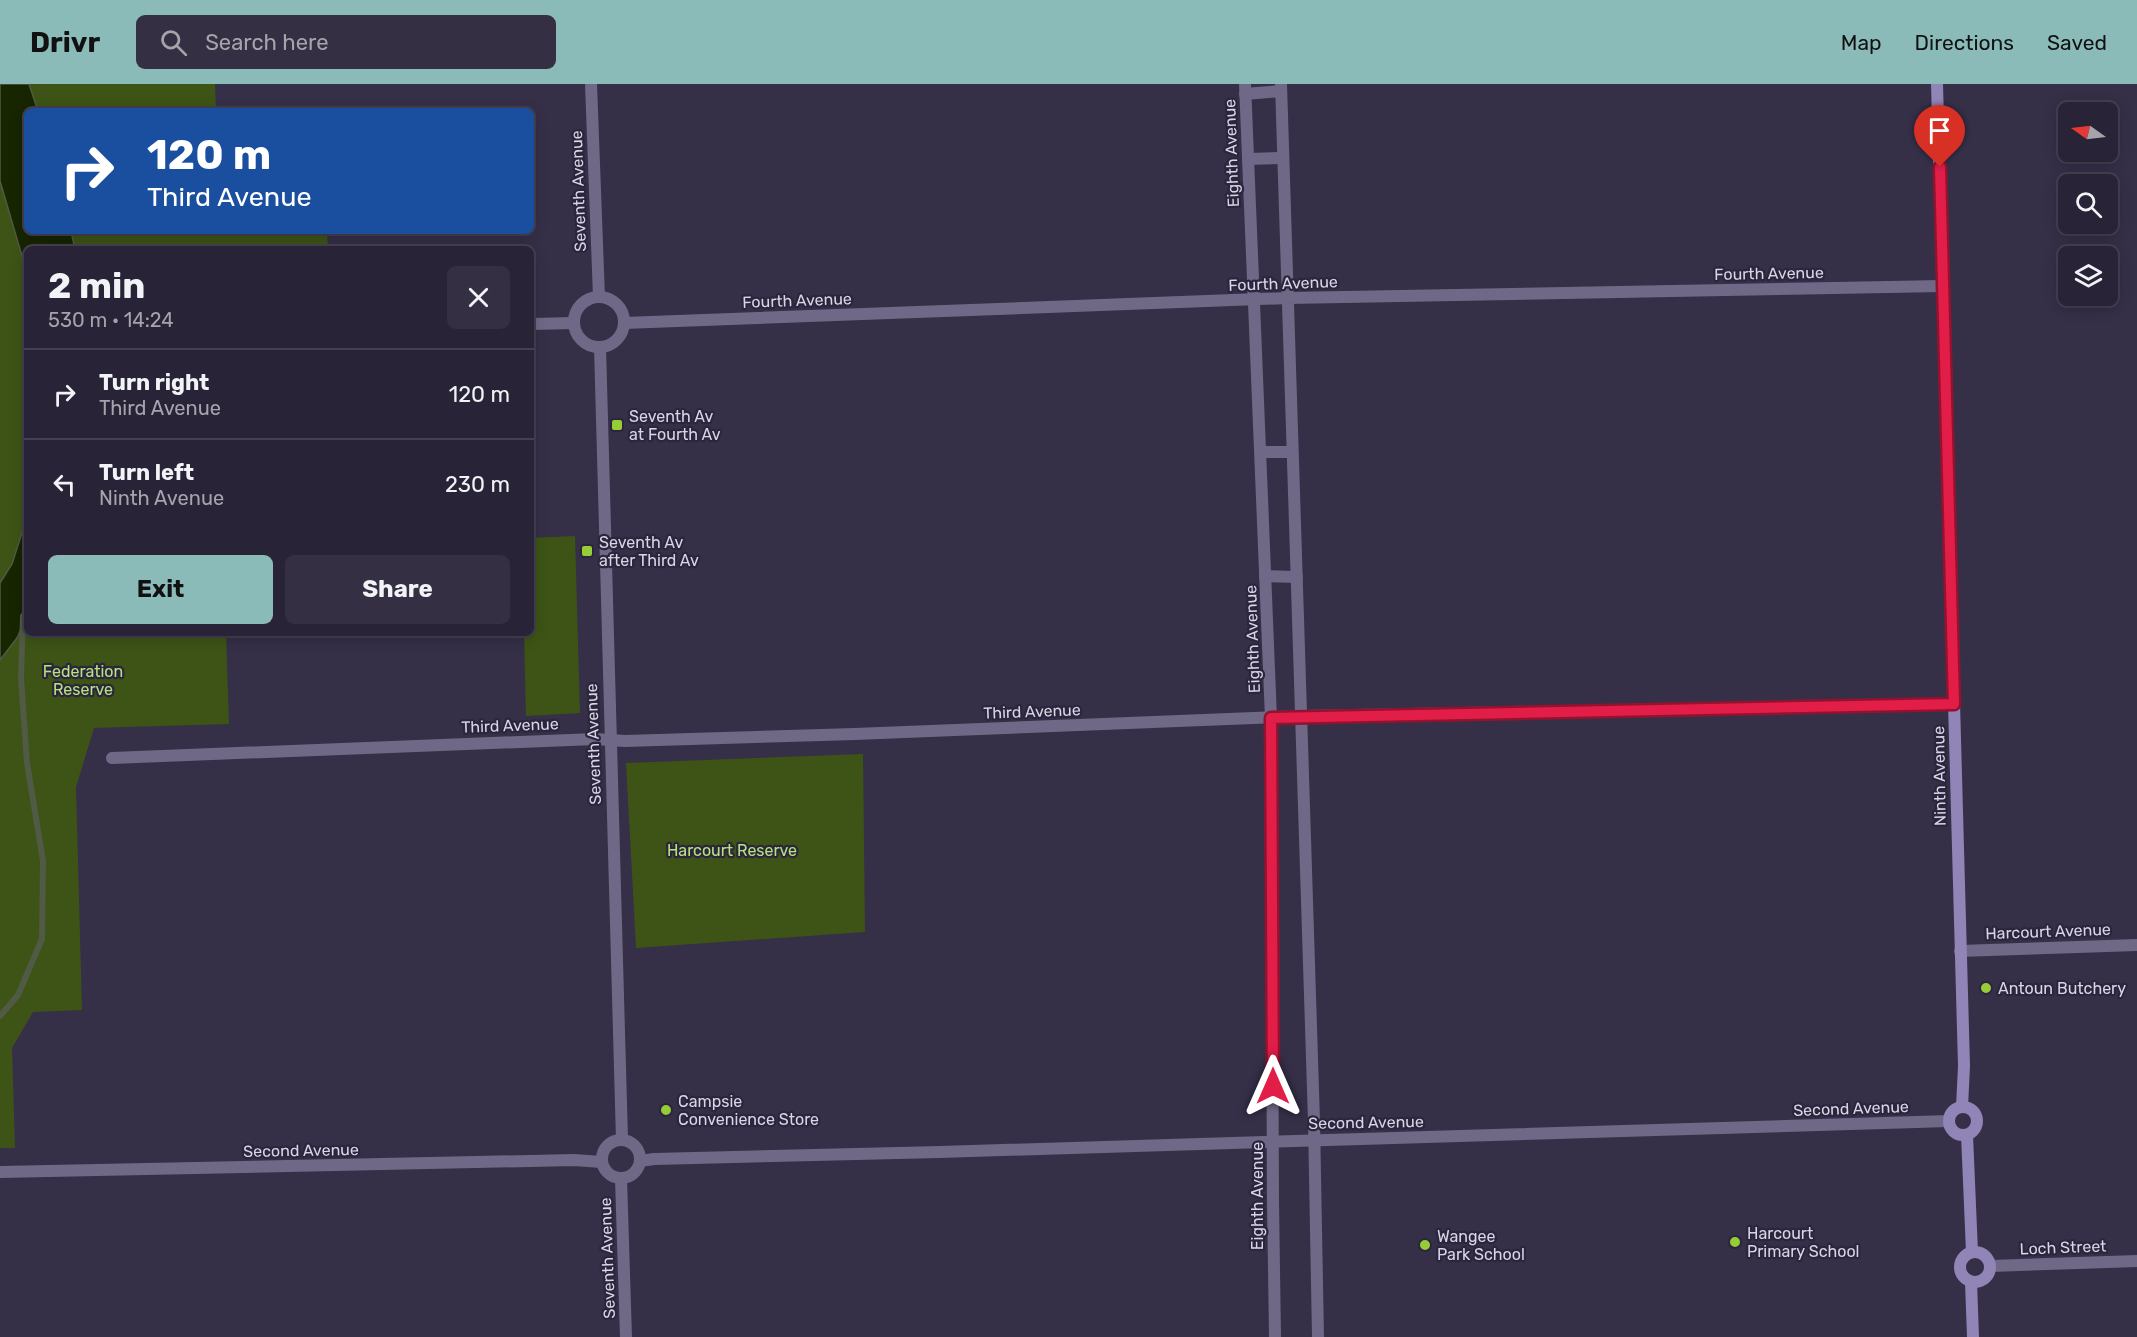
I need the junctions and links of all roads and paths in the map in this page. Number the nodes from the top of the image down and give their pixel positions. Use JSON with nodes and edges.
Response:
{"nodes":[{"id":1,"x":591,"y":84,"type":"edge"},
{"id":2,"x":1937,"y":84,"type":"edge"},
{"id":3,"x":1281,"y":88,"type":"edge"},
{"id":4,"x":1245,"y":89,"type":"edge"},
{"id":5,"x":1283,"y":158,"type":"junction"},
{"id":6,"x":1248,"y":159,"type":"junction"},
{"id":7,"x":1943,"y":286,"type":"junction"},
{"id":8,"x":599,"y":297,"type":"junction"},
{"id":9,"x":1288,"y":298,"type":"junction"},
{"id":10,"x":1254,"y":300,"type":"junction"},
{"id":11,"x":574,"y":323,"type":"junction"},
{"id":12,"x":534,"y":324,"type":"edge"},
{"id":13,"x":624,"y":324,"type":"junction"},
{"id":14,"x":600,"y":347,"type":"junction"},
{"id":15,"x":1261,"y":452,"type":"junction"},
{"id":16,"x":1292,"y":452,"type":"junction"},
{"id":17,"x":1266,"y":576,"type":"junction"},
{"id":18,"x":1297,"y":577,"type":"junction"},
{"id":19,"x":1954,"y":704,"type":"junction"},
{"id":20,"x":1301,"y":716,"type":"junction"},
{"id":21,"x":1271,"y":718,"type":"junction"},
{"id":22,"x":610,"y":740,"type":"junction"},
{"id":23,"x":112,"y":758,"type":"dead end"},
{"id":24,"x":2137,"y":945,"type":"edge"},
{"id":25,"x":1960,"y":951,"type":"junction"},
{"id":26,"x":1962,"y":1107,"type":"junction"},
{"id":27,"x":1948,"y":1121,"type":"junction"},
{"id":28,"x":1967,"y":1135,"type":"junction"},
{"id":29,"x":1314,"y":1139,"type":"junction"},
{"id":30,"x":622,"y":1140,"type":"junction"},
{"id":31,"x":1273,"y":1141,"type":"junction"},
{"id":32,"x":640,"y":1161,"type":"junction"},
{"id":33,"x":602,"y":1162,"type":"junction"},
{"id":34,"x":0,"y":1172,"type":"edge"},
{"id":35,"x":621,"y":1178,"type":"junction"},
{"id":36,"x":1972,"y":1252,"type":"junction"},
{"id":37,"x":2137,"y":1262,"type":"edge"},
{"id":38,"x":1990,"y":1266,"type":"junction"},
{"id":39,"x":1971,"y":1282,"type":"junction"},
{"id":40,"x":626,"y":1337,"type":"edge"},
{"id":41,"x":1275,"y":1337,"type":"edge"},
{"id":42,"x":1318,"y":1337,"type":"edge"},
{"id":43,"x":1973,"y":1337,"type":"edge"}],
"edges":[{"from":1,"to":8,"type":"street","name":"Seventh Avenue"},
{"from":2,"to":7,"type":"main road","name":"Ninth Avenue"},
{"from":3,"to":4,"type":"street"},
{"from":3,"to":5,"type":"street"},
{"from":4,"to":6,"type":"street","name":"Eighth Avenue"},
{"from":5,"to":6,"type":"street"},
{"from":5,"to":9,"type":"street"},
{"from":6,"to":10,"type":"street","name":"Eighth Avenue"},
{"from":7,"to":9,"type":"street","name":"Fourth Avenue"},
{"from":7,"to":19,"type":"main road","name":"Ninth Avenue"},
{"from":8,"to":11,"type":"street"},
{"from":8,"to":13,"type":"street"},
{"from":9,"to":10,"type":"street","name":"Fourth Avenue"},
{"from":9,"to":16,"type":"street"},
{"from":10,"to":13,"type":"street","name":"Fourth Avenue"},
{"from":10,"to":15,"type":"street","name":"Eighth Avenue"},
{"from":11,"to":12,"type":"street"},
{"from":11,"to":14,"type":"street"},
{"from":13,"to":14,"type":"street"},
{"from":14,"to":22,"type":"street","name":"Seventh Avenue"},
{"from":15,"to":16,"type":"street"},
{"from":15,"to":17,"type":"street","name":"Eighth Avenue"},
{"from":16,"to":18,"type":"street"},
{"from":17,"to":18,"type":"street"},
{"from":17,"to":21,"type":"street","name":"Eighth Avenue"},
{"from":18,"to":20,"type":"street"},
{"from":19,"to":20,"type":"street","name":"Third Avenue"},
{"from":19,"to":25,"type":"main road","name":"Ninth Avenue"},
{"from":20,"to":21,"type":"street","name":"Third Avenue"},
{"from":20,"to":29,"type":"street"},
{"from":21,"to":22,"type":"street","name":"Third Avenue"},
{"from":21,"to":31,"type":"street","name":"Eighth Avenue"},
{"from":22,"to":23,"type":"street","name":"Third Avenue"},
{"from":22,"to":30,"type":"street","name":"Seventh Avenue"},
{"from":24,"to":25,"type":"street","name":"Harcourt Avenue"},
{"from":25,"to":26,"type":"main road","name":"Ninth Avenue"},
{"from":26,"to":27,"type":"main road"},
{"from":26,"to":28,"type":"main road"},
{"from":27,"to":28,"type":"main road"},
{"from":27,"to":29,"type":"street","name":"Second Avenue"},
{"from":28,"to":36,"type":"main road"},
{"from":29,"to":31,"type":"street","name":"Second Avenue"},
{"from":29,"to":42,"type":"street"},
{"from":30,"to":32,"type":"street"},
{"from":30,"to":33,"type":"street"},
{"from":31,"to":32,"type":"street","name":"Second Avenue"},
{"from":31,"to":41,"type":"street","name":"Eighth Avenue"},
{"from":32,"to":35,"type":"street"},
{"from":33,"to":34,"type":"street","name":"Second Avenue"},
{"from":33,"to":35,"type":"street"},
{"from":35,"to":40,"type":"street","name":"Seventh Avenue"},
{"from":36,"to":38,"type":"main road"},
{"from":36,"to":39,"type":"main road"},
{"from":37,"to":38,"type":"street","name":"Loch Street"},
{"from":38,"to":39,"type":"main road"},
{"from":39,"to":43,"type":"main road"}]}
